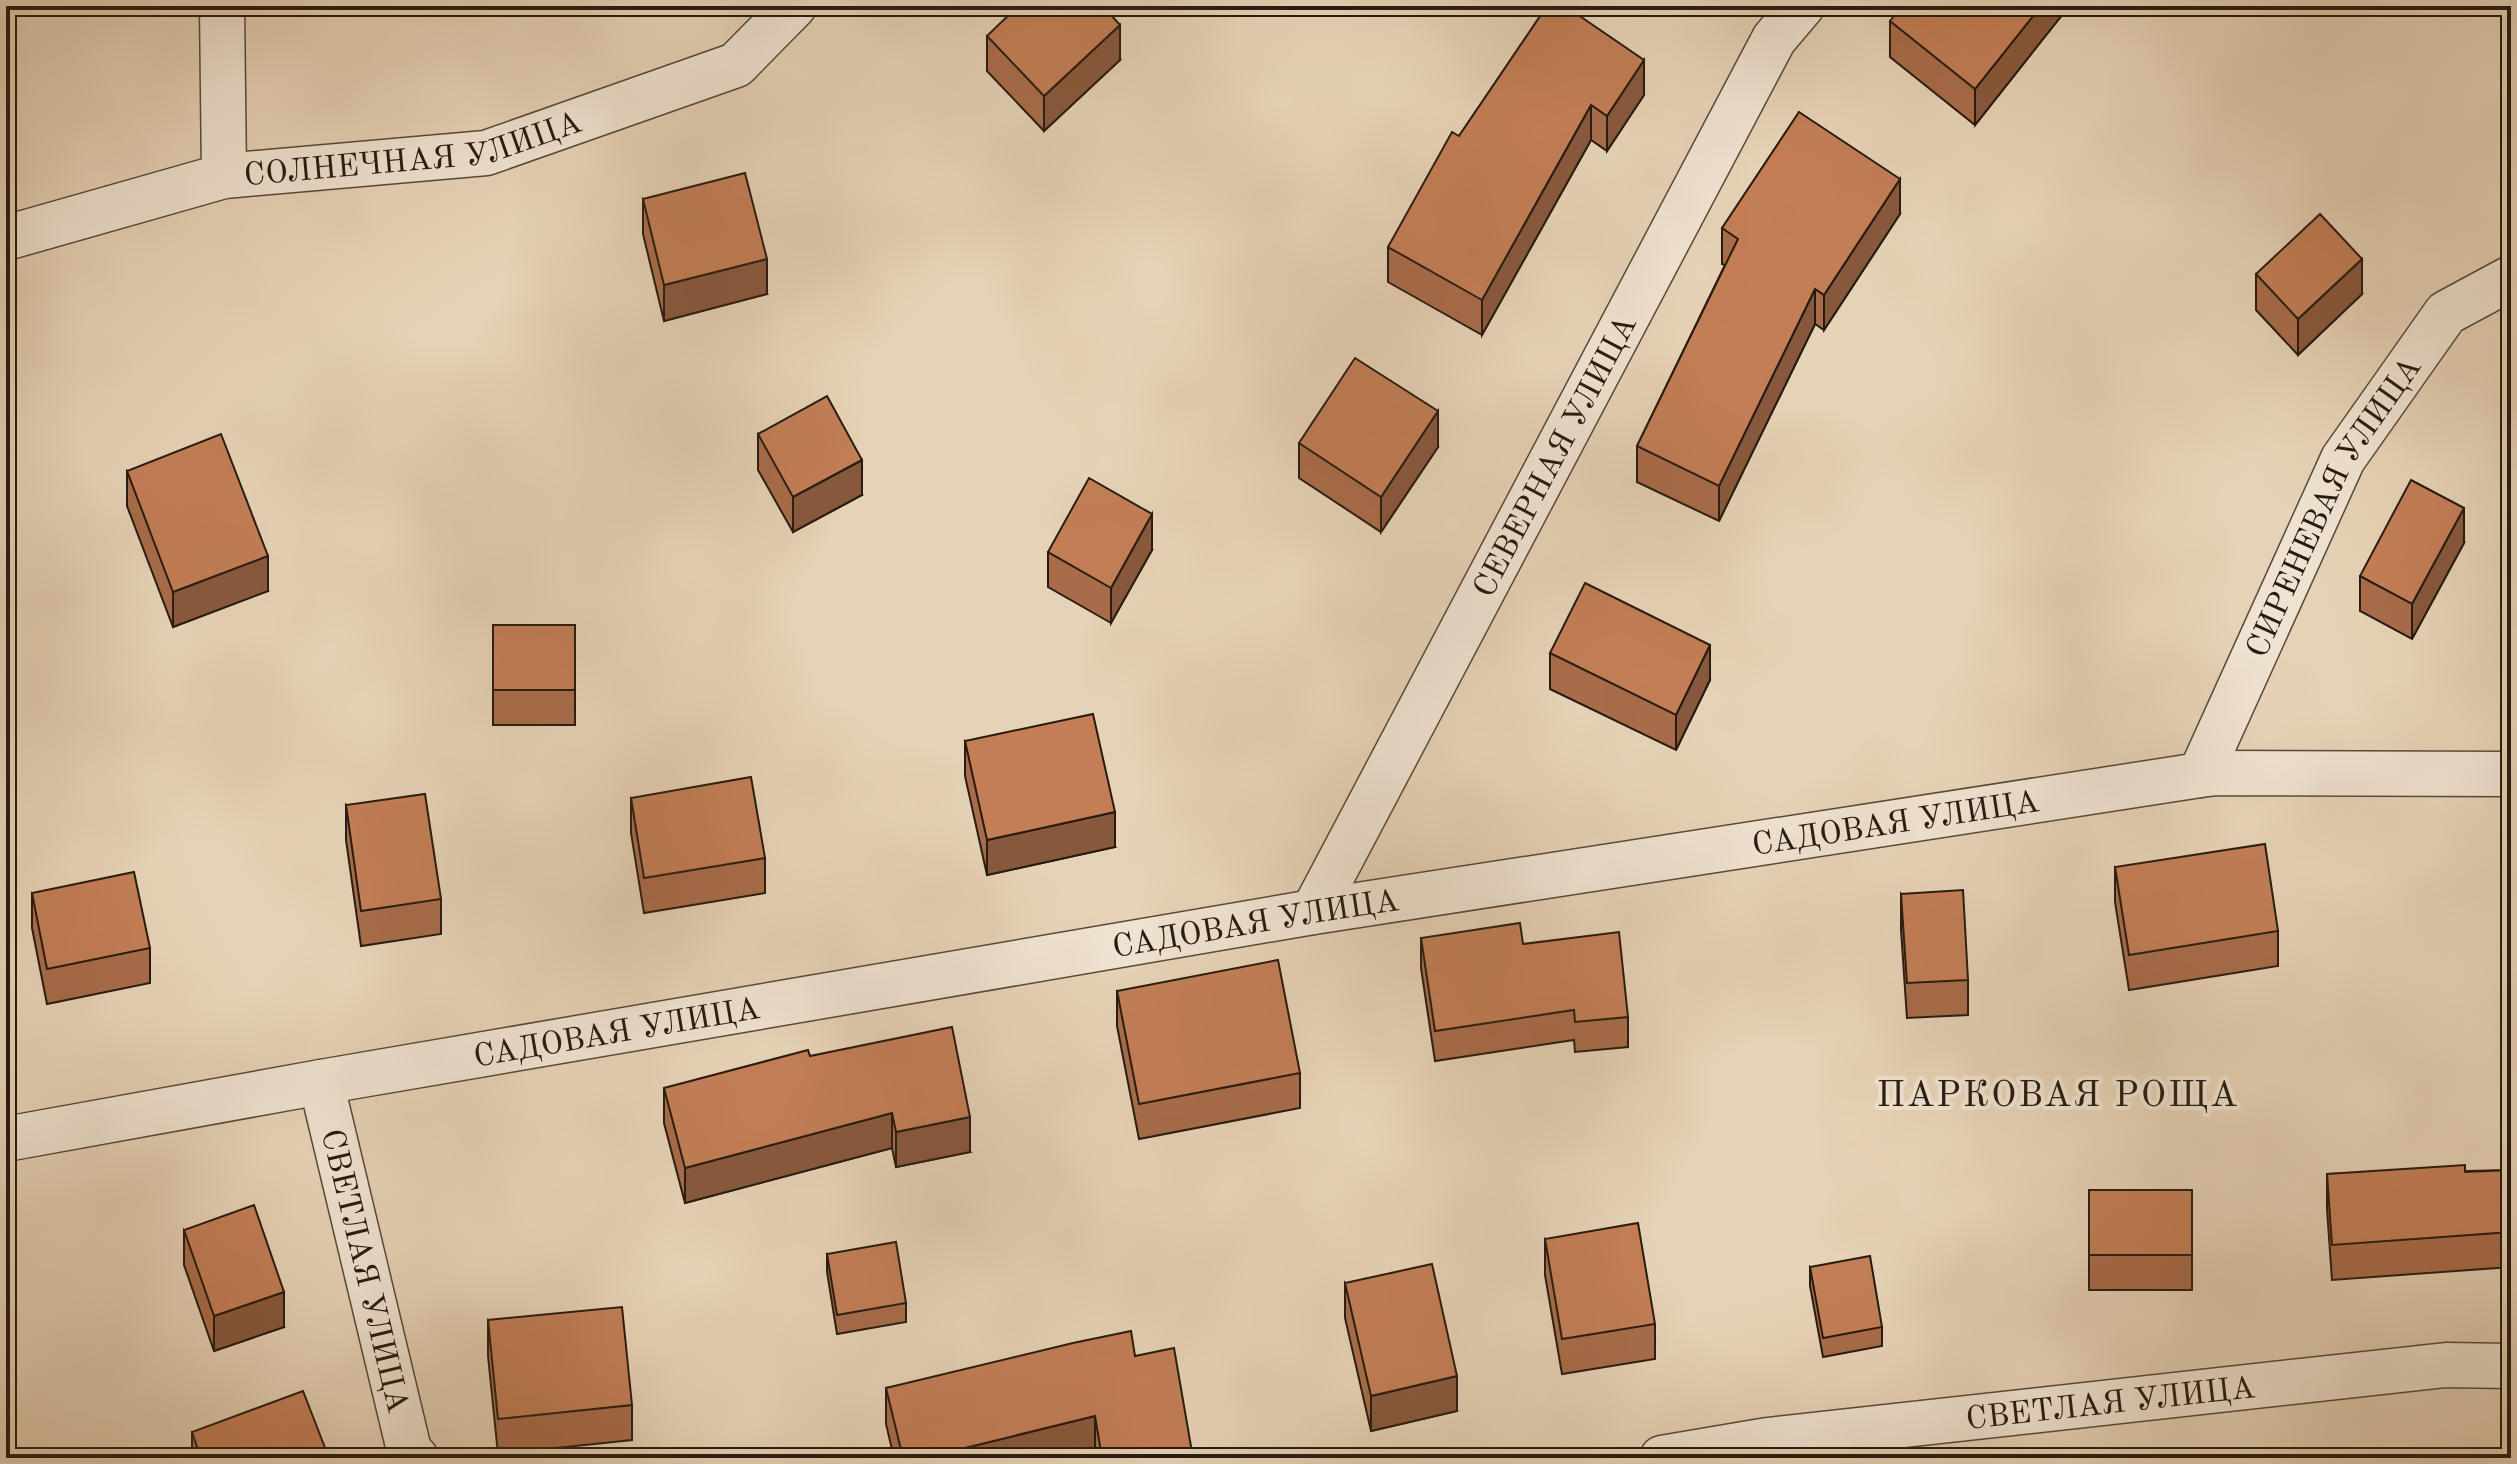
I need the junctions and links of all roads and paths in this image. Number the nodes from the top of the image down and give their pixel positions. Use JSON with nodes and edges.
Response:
{"nodes":[{"id":1,"x":222,"y":6,"type":"edge"},
{"id":2,"x":794,"y":6,"type":"edge"},
{"id":3,"x":1802,"y":6,"type":"edge"},
{"id":4,"x":224,"y":176,"type":"junction"},
{"id":5,"x":6,"y":238,"type":"edge"},
{"id":6,"x":2511,"y":278,"type":"edge"},
{"id":7,"x":2511,"y":774,"type":"edge"},
{"id":8,"x":2200,"y":775,"type":"junction"},
{"id":9,"x":1313,"y":912,"type":"junction"},
{"id":10,"x":321,"y":1082,"type":"junction"},
{"id":11,"x":6,"y":1139,"type":"edge"},
{"id":12,"x":2511,"y":1366,"type":"edge"},
{"id":13,"x":416,"y":1458,"type":"edge"},
{"id":14,"x":1662,"y":1458,"type":"edge"}],
"edges":[{"from":1,"to":4,"type":"street"},
{"from":2,"to":4,"type":"street","name":"СОЛНЕЧНАЯ УЛИЦА"},
{"from":3,"to":9,"type":"street","name":"СЕВЕРНАЯ УЛИЦА"},
{"from":4,"to":5,"type":"street","name":"СОЛНЕЧНАЯ УЛИЦА"},
{"from":6,"to":8,"type":"street","name":"СИРЕНЕВАЯ УЛИЦА"},
{"from":7,"to":8,"type":"street","name":"САДОВАЯ УЛИЦА"},
{"from":8,"to":9,"type":"street","name":"САДОВАЯ УЛИЦА"},
{"from":9,"to":10,"type":"street","name":"САДОВАЯ УЛИЦА"},
{"from":10,"to":11,"type":"street","name":"САДОВАЯ УЛИЦА"},
{"from":10,"to":13,"type":"street","name":"СВЕТЛАЯ УЛИЦА"},
{"from":12,"to":14,"type":"street","name":"СВЕТЛАЯ УЛИЦА"}]}
